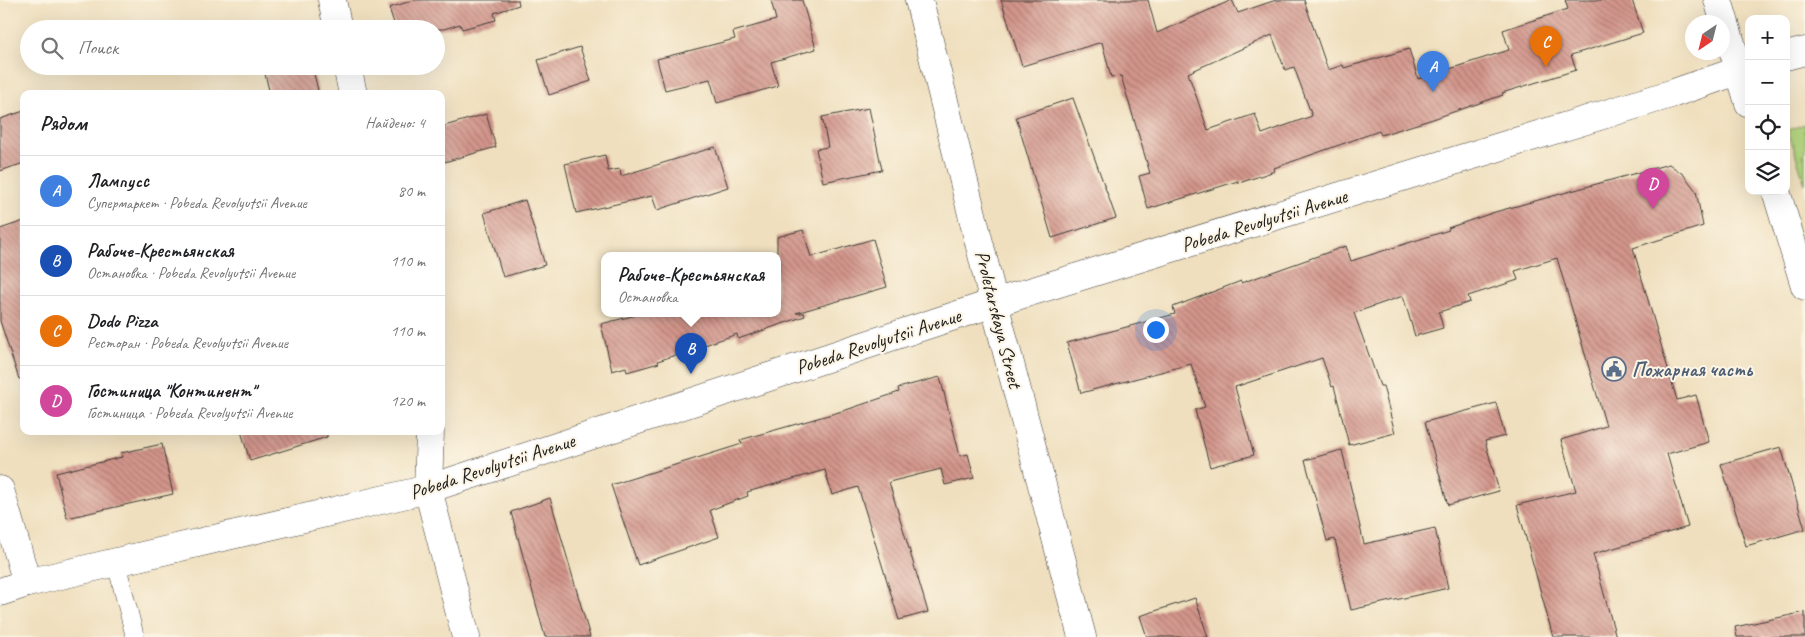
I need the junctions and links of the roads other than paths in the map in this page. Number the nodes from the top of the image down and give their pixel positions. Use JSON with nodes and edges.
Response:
{"nodes":[{"id":1,"x":332,"y":0,"type":"edge"},
{"id":2,"x":919,"y":0,"type":"edge"},
{"id":3,"x":1718,"y":0,"type":"edge"},
{"id":4,"x":336,"y":20,"type":"edge"},
{"id":5,"x":1805,"y":51,"type":"edge"},
{"id":6,"x":1790,"y":55,"type":"edge"},
{"id":7,"x":1744,"y":68,"type":"edge"},
{"id":8,"x":349,"y":75,"type":"edge"},
{"id":9,"x":352,"y":90,"type":"edge"},
{"id":10,"x":1777,"y":195,"type":"edge"},
{"id":11,"x":1805,"y":286,"type":"edge"},
{"id":12,"x":994,"y":303,"type":"junction"},
{"id":13,"x":430,"y":435,"type":"edge"},
{"id":14,"x":428,"y":489,"type":"junction"},
{"id":15,"x":0,"y":490,"type":"edge"},
{"id":16,"x":116,"y":562,"type":"junction"},
{"id":17,"x":27,"y":583,"type":"junction"},
{"id":18,"x":0,"y":592,"type":"edge"},
{"id":19,"x":135,"y":637,"type":"edge"},
{"id":20,"x":466,"y":637,"type":"edge"},
{"id":21,"x":1082,"y":637,"type":"edge"}],
"edges":[{"from":1,"to":4,"type":"main road"},
{"from":2,"to":12,"type":"main road","name":"Proletarskaya Street"},
{"from":3,"to":7,"type":"main road"},
{"from":5,"to":6,"type":"main road"},
{"from":7,"to":12,"type":"main road","name":"Pobeda Revolyutsii Avenue"},
{"from":8,"to":9,"type":"main road"},
{"from":10,"to":11,"type":"main road"},
{"from":12,"to":14,"type":"main road","name":"Pobeda Revolyutsii Avenue"},
{"from":12,"to":21,"type":"main road","name":"Proletarskaya Street"},
{"from":13,"to":14,"type":"main road"},
{"from":14,"to":16,"type":"main road","name":"Pobeda Revolyutsii Avenue"},
{"from":14,"to":20,"type":"main road"},
{"from":15,"to":17,"type":"main road"},
{"from":16,"to":17,"type":"main road","name":"Pobeda Revolyutsii Avenue"},
{"from":16,"to":19,"type":"lane"},
{"from":17,"to":18,"type":"main road","name":"Pobeda Revolyutsii Avenue"}]}
